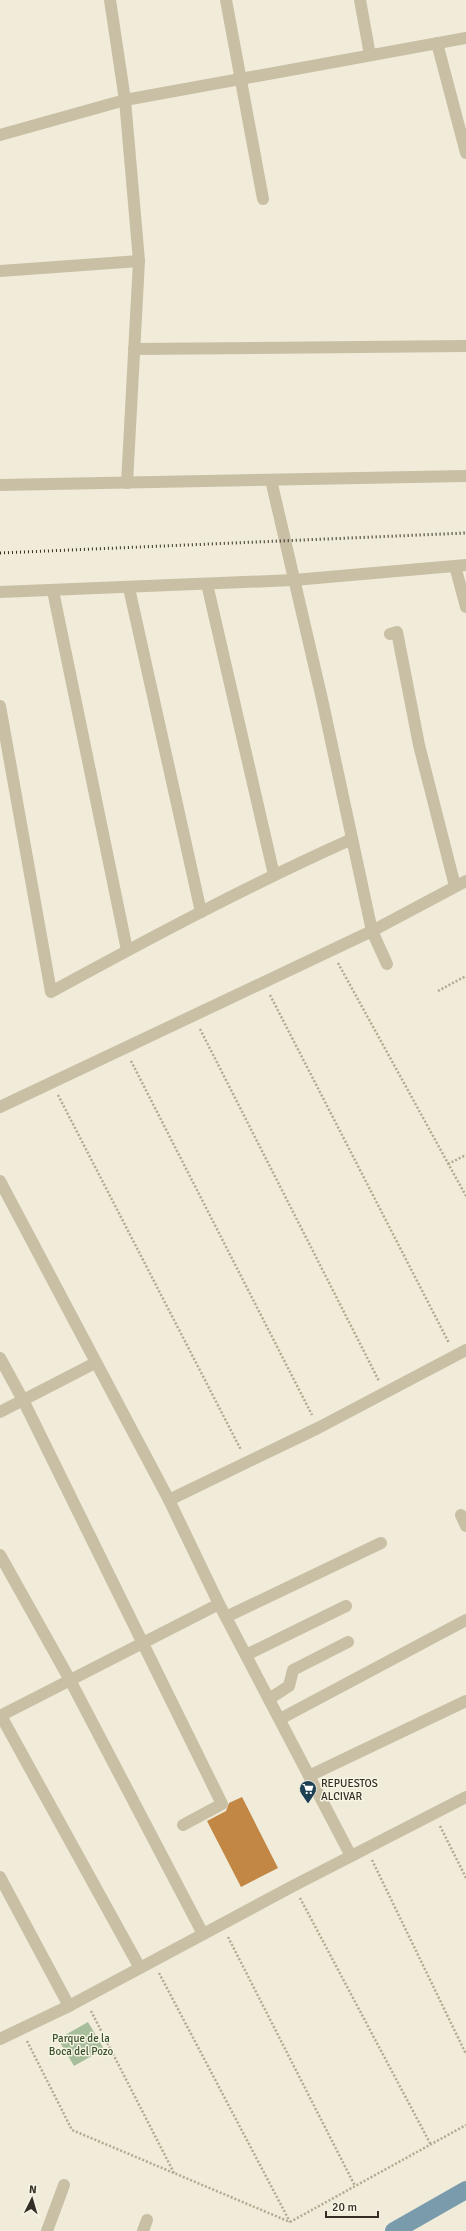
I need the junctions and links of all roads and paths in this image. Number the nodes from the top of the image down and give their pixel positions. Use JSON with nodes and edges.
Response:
{"nodes":[{"id":1,"x":110,"y":0,"type":"edge"},
{"id":2,"x":226,"y":0,"type":"edge"},
{"id":3,"x":360,"y":0,"type":"edge"},
{"id":4,"x":466,"y":38,"type":"edge"},
{"id":5,"x":437,"y":43,"type":"junction"},
{"id":6,"x":370,"y":55,"type":"junction"},
{"id":7,"x":241,"y":79,"type":"junction"},
{"id":8,"x":125,"y":100,"type":"junction"},
{"id":9,"x":0,"y":135,"type":"edge"},
{"id":10,"x":466,"y":153,"type":"edge"},
{"id":11,"x":263,"y":199,"type":"dead end"},
{"id":12,"x":139,"y":261,"type":"junction"},
{"id":13,"x":0,"y":271,"type":"edge"},
{"id":14,"x":466,"y":346,"type":"edge"},
{"id":15,"x":134,"y":349,"type":"junction"},
{"id":16,"x":466,"y":476,"type":"edge"},
{"id":17,"x":271,"y":480,"type":"junction"},
{"id":18,"x":127,"y":483,"type":"junction"},
{"id":19,"x":0,"y":485,"type":"edge"},
{"id":20,"x":460,"y":565,"type":"edge"},
{"id":21,"x":294,"y":580,"type":"junction"},
{"id":22,"x":206,"y":584,"type":"junction"},
{"id":23,"x":129,"y":588,"type":"junction"},
{"id":24,"x":53,"y":591,"type":"junction"},
{"id":25,"x":0,"y":592,"type":"edge"},
{"id":26,"x":466,"y":607,"type":"edge"},
{"id":27,"x":390,"y":634,"type":"dead end"},
{"id":28,"x":0,"y":706,"type":"edge"},
{"id":29,"x":352,"y":839,"type":"junction"},
{"id":30,"x":274,"y":875,"type":"junction"},
{"id":31,"x":461,"y":884,"type":"edge"},
{"id":32,"x":201,"y":912,"type":"junction"},
{"id":33,"x":372,"y":931,"type":"junction"},
{"id":34,"x":127,"y":950,"type":"junction"},
{"id":35,"x":331,"y":950,"type":"junction"},
{"id":36,"x":387,"y":964,"type":"dead end"},
{"id":37,"x":466,"y":976,"type":"edge"},
{"id":38,"x":264,"y":982,"type":"junction"},
{"id":39,"x":438,"y":990,"type":"dead end"},
{"id":40,"x":193,"y":1015,"type":"junction"},
{"id":41,"x":124,"y":1048,"type":"junction"},
{"id":42,"x":51,"y":1083,"type":"junction"},
{"id":43,"x":0,"y":1107,"type":"edge"},
{"id":44,"x":466,"y":1155,"type":"edge"},
{"id":45,"x":448,"y":1164,"type":"junction"},
{"id":46,"x":0,"y":1181,"type":"edge"},
{"id":47,"x":466,"y":1196,"type":"edge"},
{"id":48,"x":461,"y":1353,"type":"edge"},
{"id":49,"x":0,"y":1358,"type":"edge"},
{"id":50,"x":95,"y":1363,"type":"junction"},
{"id":51,"x":385,"y":1392,"type":"junction"},
{"id":52,"x":23,"y":1400,"type":"junction"},
{"id":53,"x":0,"y":1412,"type":"edge"},
{"id":54,"x":318,"y":1428,"type":"junction"},
{"id":55,"x":247,"y":1462,"type":"junction"},
{"id":56,"x":169,"y":1500,"type":"junction"},
{"id":57,"x":381,"y":1543,"type":"dead end"},
{"id":58,"x":0,"y":1555,"type":"edge"},
{"id":59,"x":219,"y":1604,"type":"junction"},
{"id":60,"x":346,"y":1606,"type":"dead end"},
{"id":61,"x":226,"y":1617,"type":"junction"},
{"id":62,"x":466,"y":1620,"type":"edge"},
{"id":63,"x":348,"y":1642,"type":"dead end"},
{"id":64,"x":141,"y":1644,"type":"junction"},
{"id":65,"x":246,"y":1655,"type":"junction"},
{"id":66,"x":70,"y":1680,"type":"junction"},
{"id":67,"x":269,"y":1699,"type":"junction"},
{"id":68,"x":466,"y":1701,"type":"edge"},
{"id":69,"x":0,"y":1716,"type":"edge"},
{"id":70,"x":280,"y":1719,"type":"junction"},
{"id":71,"x":309,"y":1776,"type":"junction"},
{"id":72,"x":466,"y":1797,"type":"edge"},
{"id":73,"x":433,"y":1813,"type":"junction"},
{"id":74,"x":182,"y":1824,"type":"dead end"},
{"id":75,"x":366,"y":1848,"type":"junction"},
{"id":76,"x":351,"y":1856,"type":"junction"},
{"id":77,"x":0,"y":1877,"type":"edge"},
{"id":78,"x":466,"y":1878,"type":"edge"},
{"id":79,"x":293,"y":1886,"type":"junction"},
{"id":80,"x":221,"y":1924,"type":"junction"},
{"id":81,"x":203,"y":1934,"type":"junction"},
{"id":82,"x":152,"y":1962,"type":"junction"},
{"id":83,"x":140,"y":1968,"type":"junction"},
{"id":84,"x":84,"y":1998,"type":"junction"},
{"id":85,"x":69,"y":2006,"type":"junction"},
{"id":86,"x":22,"y":2029,"type":"junction"},
{"id":87,"x":1,"y":2037,"type":"edge"},
{"id":88,"x":466,"y":2054,"type":"edge"},
{"id":89,"x":466,"y":2125,"type":"edge"},
{"id":90,"x":431,"y":2145,"type":"junction"},
{"id":91,"x":174,"y":2173,"type":"junction"},
{"id":92,"x":64,"y":2185,"type":"dead end"},
{"id":93,"x":355,"y":2186,"type":"junction"},
{"id":94,"x":290,"y":2222,"type":"junction"},
{"id":95,"x":47,"y":2231,"type":"edge"}],
"edges":[{"from":1,"to":8,"type":"street"},
{"from":2,"to":7,"type":"street"},
{"from":3,"to":6,"type":"street"},
{"from":4,"to":5,"type":"street"},
{"from":5,"to":6,"type":"street"},
{"from":5,"to":10,"type":"street"},
{"from":6,"to":7,"type":"street"},
{"from":7,"to":8,"type":"street"},
{"from":7,"to":11,"type":"street"},
{"from":8,"to":9,"type":"street"},
{"from":8,"to":12,"type":"street"},
{"from":12,"to":13,"type":"street"},
{"from":12,"to":15,"type":"street"},
{"from":14,"to":15,"type":"street"},
{"from":15,"to":18,"type":"street"},
{"from":16,"to":17,"type":"street"},
{"from":17,"to":18,"type":"street"},
{"from":17,"to":21,"type":"street"},
{"from":18,"to":19,"type":"street"},
{"from":20,"to":21,"type":"street"},
{"from":20,"to":26,"type":"street"},
{"from":21,"to":22,"type":"street"},
{"from":21,"to":29,"type":"street"},
{"from":22,"to":23,"type":"street"},
{"from":22,"to":30,"type":"street"},
{"from":23,"to":24,"type":"street"},
{"from":23,"to":32,"type":"street"},
{"from":24,"to":25,"type":"street"},
{"from":24,"to":34,"type":"street"},
{"from":27,"to":31,"type":"street"},
{"from":28,"to":34,"type":"street"},
{"from":29,"to":30,"type":"street"},
{"from":29,"to":33,"type":"street"},
{"from":30,"to":32,"type":"street"},
{"from":31,"to":33,"type":"street"},
{"from":32,"to":34,"type":"street"},
{"from":33,"to":35,"type":"street"},
{"from":33,"to":36,"type":"street"},
{"from":35,"to":38,"type":"street"},
{"from":35,"to":45,"type":"path"},
{"from":37,"to":39,"type":"path"},
{"from":38,"to":40,"type":"street"},
{"from":38,"to":48,"type":"path"},
{"from":40,"to":41,"type":"street"},
{"from":40,"to":51,"type":"path"},
{"from":41,"to":42,"type":"street"},
{"from":41,"to":54,"type":"path"},
{"from":42,"to":43,"type":"street"},
{"from":42,"to":55,"type":"path"},
{"from":44,"to":45,"type":"path"},
{"from":45,"to":47,"type":"path"},
{"from":46,"to":50,"type":"street"},
{"from":48,"to":51,"type":"street"},
{"from":49,"to":52,"type":"street"},
{"from":50,"to":52,"type":"street"},
{"from":50,"to":56,"type":"street"},
{"from":51,"to":54,"type":"street"},
{"from":52,"to":53,"type":"street"},
{"from":52,"to":64,"type":"street"},
{"from":54,"to":55,"type":"street"},
{"from":55,"to":56,"type":"street"},
{"from":56,"to":59,"type":"street"},
{"from":57,"to":61,"type":"street"},
{"from":58,"to":66,"type":"street"},
{"from":59,"to":61,"type":"street"},
{"from":59,"to":64,"type":"street"},
{"from":60,"to":65,"type":"street"},
{"from":61,"to":65,"type":"street"},
{"from":62,"to":70,"type":"street"},
{"from":63,"to":67,"type":"street"},
{"from":64,"to":66,"type":"street"},
{"from":64,"to":74,"type":"street"},
{"from":65,"to":67,"type":"street"},
{"from":66,"to":69,"type":"street"},
{"from":66,"to":81,"type":"street"},
{"from":67,"to":70,"type":"street"},
{"from":68,"to":71,"type":"street"},
{"from":69,"to":83,"type":"street"},
{"from":70,"to":71,"type":"street"},
{"from":71,"to":76,"type":"street"},
{"from":72,"to":73,"type":"street"},
{"from":73,"to":75,"type":"street"},
{"from":73,"to":78,"type":"path"},
{"from":75,"to":76,"type":"street"},
{"from":75,"to":88,"type":"path"},
{"from":76,"to":79,"type":"street"},
{"from":77,"to":85,"type":"street"},
{"from":79,"to":80,"type":"street"},
{"from":79,"to":90,"type":"path"},
{"from":80,"to":81,"type":"street"},
{"from":80,"to":93,"type":"path"},
{"from":81,"to":82,"type":"street"},
{"from":82,"to":83,"type":"street"},
{"from":82,"to":94,"type":"path"},
{"from":83,"to":84,"type":"street"},
{"from":84,"to":85,"type":"street"},
{"from":84,"to":91,"type":"path"},
{"from":85,"to":86,"type":"street"},
{"from":86,"to":87,"type":"street"},
{"from":86,"to":91,"type":"path"},
{"from":89,"to":90,"type":"path"},
{"from":90,"to":93,"type":"path"},
{"from":91,"to":94,"type":"path"},
{"from":92,"to":95,"type":"street"},
{"from":93,"to":94,"type":"path"}]}
